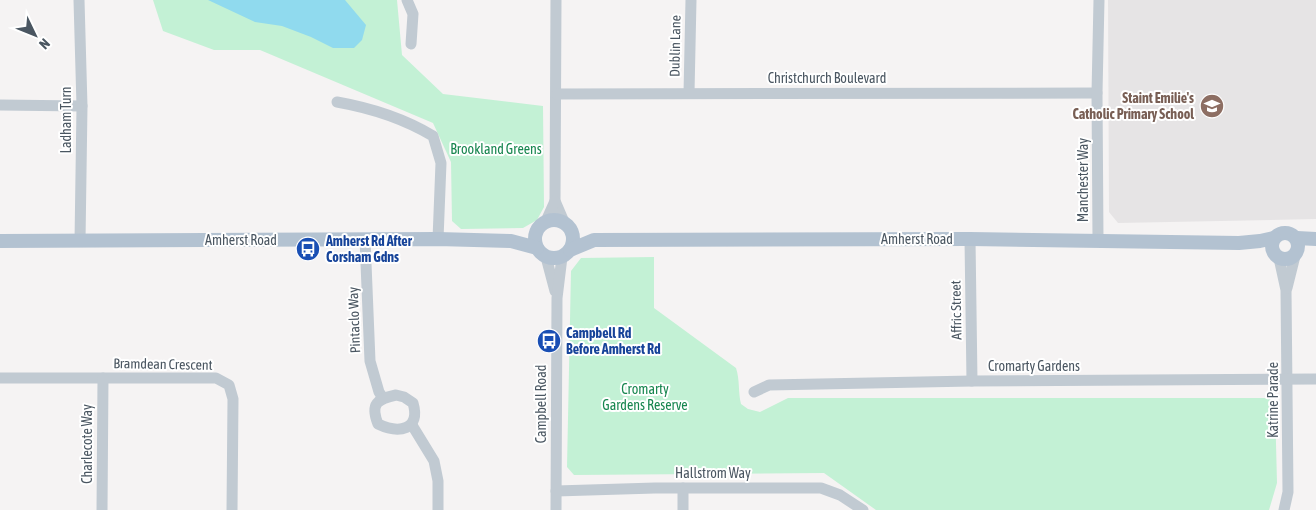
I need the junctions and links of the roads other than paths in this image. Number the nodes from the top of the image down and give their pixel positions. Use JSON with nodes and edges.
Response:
{"nodes":[{"id":1,"x":79,"y":0,"type":"edge"},
{"id":2,"x":408,"y":0,"type":"edge"},
{"id":3,"x":556,"y":0,"type":"edge"},
{"id":4,"x":691,"y":0,"type":"edge"},
{"id":5,"x":1099,"y":0,"type":"edge"},
{"id":6,"x":411,"y":44,"type":"dead end"},
{"id":7,"x":689,"y":93,"type":"junction"},
{"id":8,"x":1097,"y":93,"type":"junction"},
{"id":9,"x":557,"y":94,"type":"junction"},
{"id":10,"x":336,"y":102,"type":"dead end"},
{"id":11,"x":0,"y":105,"type":"edge"},
{"id":12,"x":82,"y":106,"type":"junction"},
{"id":13,"x":555,"y":201,"type":"junction"},
{"id":14,"x":566,"y":224,"type":"junction"},
{"id":15,"x":541,"y":227,"type":"junction"},
{"id":16,"x":1274,"y":238,"type":"junction"},
{"id":17,"x":366,"y":239,"type":"junction"},
{"id":18,"x":438,"y":239,"type":"junction"},
{"id":19,"x":970,"y":239,"type":"junction"},
{"id":20,"x":1316,"y":239,"type":"edge"},
{"id":21,"x":594,"y":240,"type":"junction"},
{"id":22,"x":1098,"y":240,"type":"junction"},
{"id":23,"x":0,"y":241,"type":"edge"},
{"id":24,"x":80,"y":241,"type":"junction"},
{"id":25,"x":512,"y":241,"type":"junction"},
{"id":26,"x":1239,"y":243,"type":"junction"},
{"id":27,"x":1316,"y":246,"type":"edge"},
{"id":28,"x":1297,"y":248,"type":"junction"},
{"id":29,"x":541,"y":252,"type":"junction"},
{"id":30,"x":566,"y":253,"type":"junction"},
{"id":31,"x":1277,"y":256,"type":"junction"},
{"id":32,"x":1286,"y":290,"type":"junction"},
{"id":33,"x":557,"y":298,"type":"junction"},
{"id":34,"x":0,"y":378,"type":"edge"},
{"id":35,"x":103,"y":378,"type":"junction"},
{"id":36,"x":1316,"y":379,"type":"edge"},
{"id":37,"x":1288,"y":380,"type":"junction"},
{"id":38,"x":972,"y":381,"type":"junction"},
{"id":39,"x":754,"y":392,"type":"dead end"},
{"id":40,"x":383,"y":398,"type":"junction"},
{"id":41,"x":412,"y":425,"type":"junction"},
{"id":42,"x":683,"y":488,"type":"junction"},
{"id":43,"x":556,"y":491,"type":"junction"},
{"id":44,"x":102,"y":510,"type":"edge"},
{"id":45,"x":232,"y":510,"type":"edge"},
{"id":46,"x":438,"y":510,"type":"edge"},
{"id":47,"x":556,"y":510,"type":"edge"},
{"id":48,"x":683,"y":510,"type":"edge"},
{"id":49,"x":863,"y":510,"type":"edge"},
{"id":50,"x":1284,"y":510,"type":"edge"}],
"edges":[{"from":1,"to":12,"type":"street","name":"Ladham Turn"},
{"from":2,"to":6,"type":"street"},
{"from":3,"to":9,"type":"street"},
{"from":4,"to":7,"type":"street","name":"Dublin Lane"},
{"from":5,"to":8,"type":"street","name":"Manchester Way"},
{"from":7,"to":8,"type":"street","name":"Christchurch Boulevard"},
{"from":7,"to":9,"type":"street","name":"Christchurch Boulevard"},
{"from":8,"to":22,"type":"street","name":"Manchester Way"},
{"from":9,"to":13,"type":"street"},
{"from":10,"to":18,"type":"street"},
{"from":11,"to":12,"type":"street"},
{"from":12,"to":24,"type":"street","name":"Ladham Turn"},
{"from":13,"to":14,"type":"street"},
{"from":13,"to":15,"type":"street"},
{"from":14,"to":15,"type":"main road","name":"Amherst Road"},
{"from":14,"to":21,"type":"main road","name":"Amherst Road"},
{"from":14,"to":30,"type":"main road"},
{"from":15,"to":25,"type":"main road","name":"Amherst Road"},
{"from":15,"to":29,"type":"main road"},
{"from":16,"to":26,"type":"main road","name":"Amherst Road"},
{"from":16,"to":28,"type":"main road"},
{"from":16,"to":31,"type":"main road"},
{"from":17,"to":18,"type":"main road","name":"Amherst Road"},
{"from":17,"to":24,"type":"main road","name":"Amherst Road"},
{"from":17,"to":40,"type":"street","name":"Pintaclo Way"},
{"from":18,"to":25,"type":"main road","name":"Amherst Road"},
{"from":19,"to":21,"type":"main road","name":"Amherst Road"},
{"from":19,"to":22,"type":"main road","name":"Amherst Road"},
{"from":19,"to":38,"type":"street","name":"Affric Street"},
{"from":20,"to":28,"type":"main road"},
{"from":21,"to":30,"type":"main road","name":"Amherst Road"},
{"from":22,"to":26,"type":"main road","name":"Amherst Road"},
{"from":23,"to":24,"type":"main road","name":"Amherst Road"},
{"from":25,"to":29,"type":"main road","name":"Amherst Road"},
{"from":26,"to":31,"type":"main road","name":"Amherst Road"},
{"from":27,"to":28,"type":"main road"},
{"from":28,"to":31,"type":"main road"},
{"from":28,"to":32,"type":"street","name":"Katrine Parade"},
{"from":29,"to":30,"type":"main road","name":"Amherst Road"},
{"from":29,"to":33,"type":"street","name":"Campbell Road"},
{"from":30,"to":33,"type":"street","name":"Campbell Road"},
{"from":31,"to":32,"type":"street","name":"Katrine Parade"},
{"from":32,"to":37,"type":"street","name":"Katrine Parade"},
{"from":33,"to":43,"type":"street","name":"Campbell Road"},
{"from":34,"to":35,"type":"street","name":"Bramdean Crescent"},
{"from":35,"to":44,"type":"street","name":"Charlecote Way"},
{"from":35,"to":45,"type":"street","name":"Bramdean Crescent"},
{"from":36,"to":37,"type":"street","name":"Cromarty Gardens"},
{"from":37,"to":38,"type":"street","name":"Cromarty Gardens"},
{"from":37,"to":50,"type":"street","name":"Katrine Parade"},
{"from":38,"to":39,"type":"street","name":"Cromarty Gardens"},
{"from":40,"to":41,"type":"street"},
{"from":40,"to":41,"type":"street"},
{"from":41,"to":46,"type":"street"},
{"from":42,"to":43,"type":"street","name":"Hallstrom Way"},
{"from":42,"to":48,"type":"street"},
{"from":42,"to":49,"type":"street","name":"Hallstrom Way"},
{"from":43,"to":47,"type":"street","name":"Campbell Road"}]}
